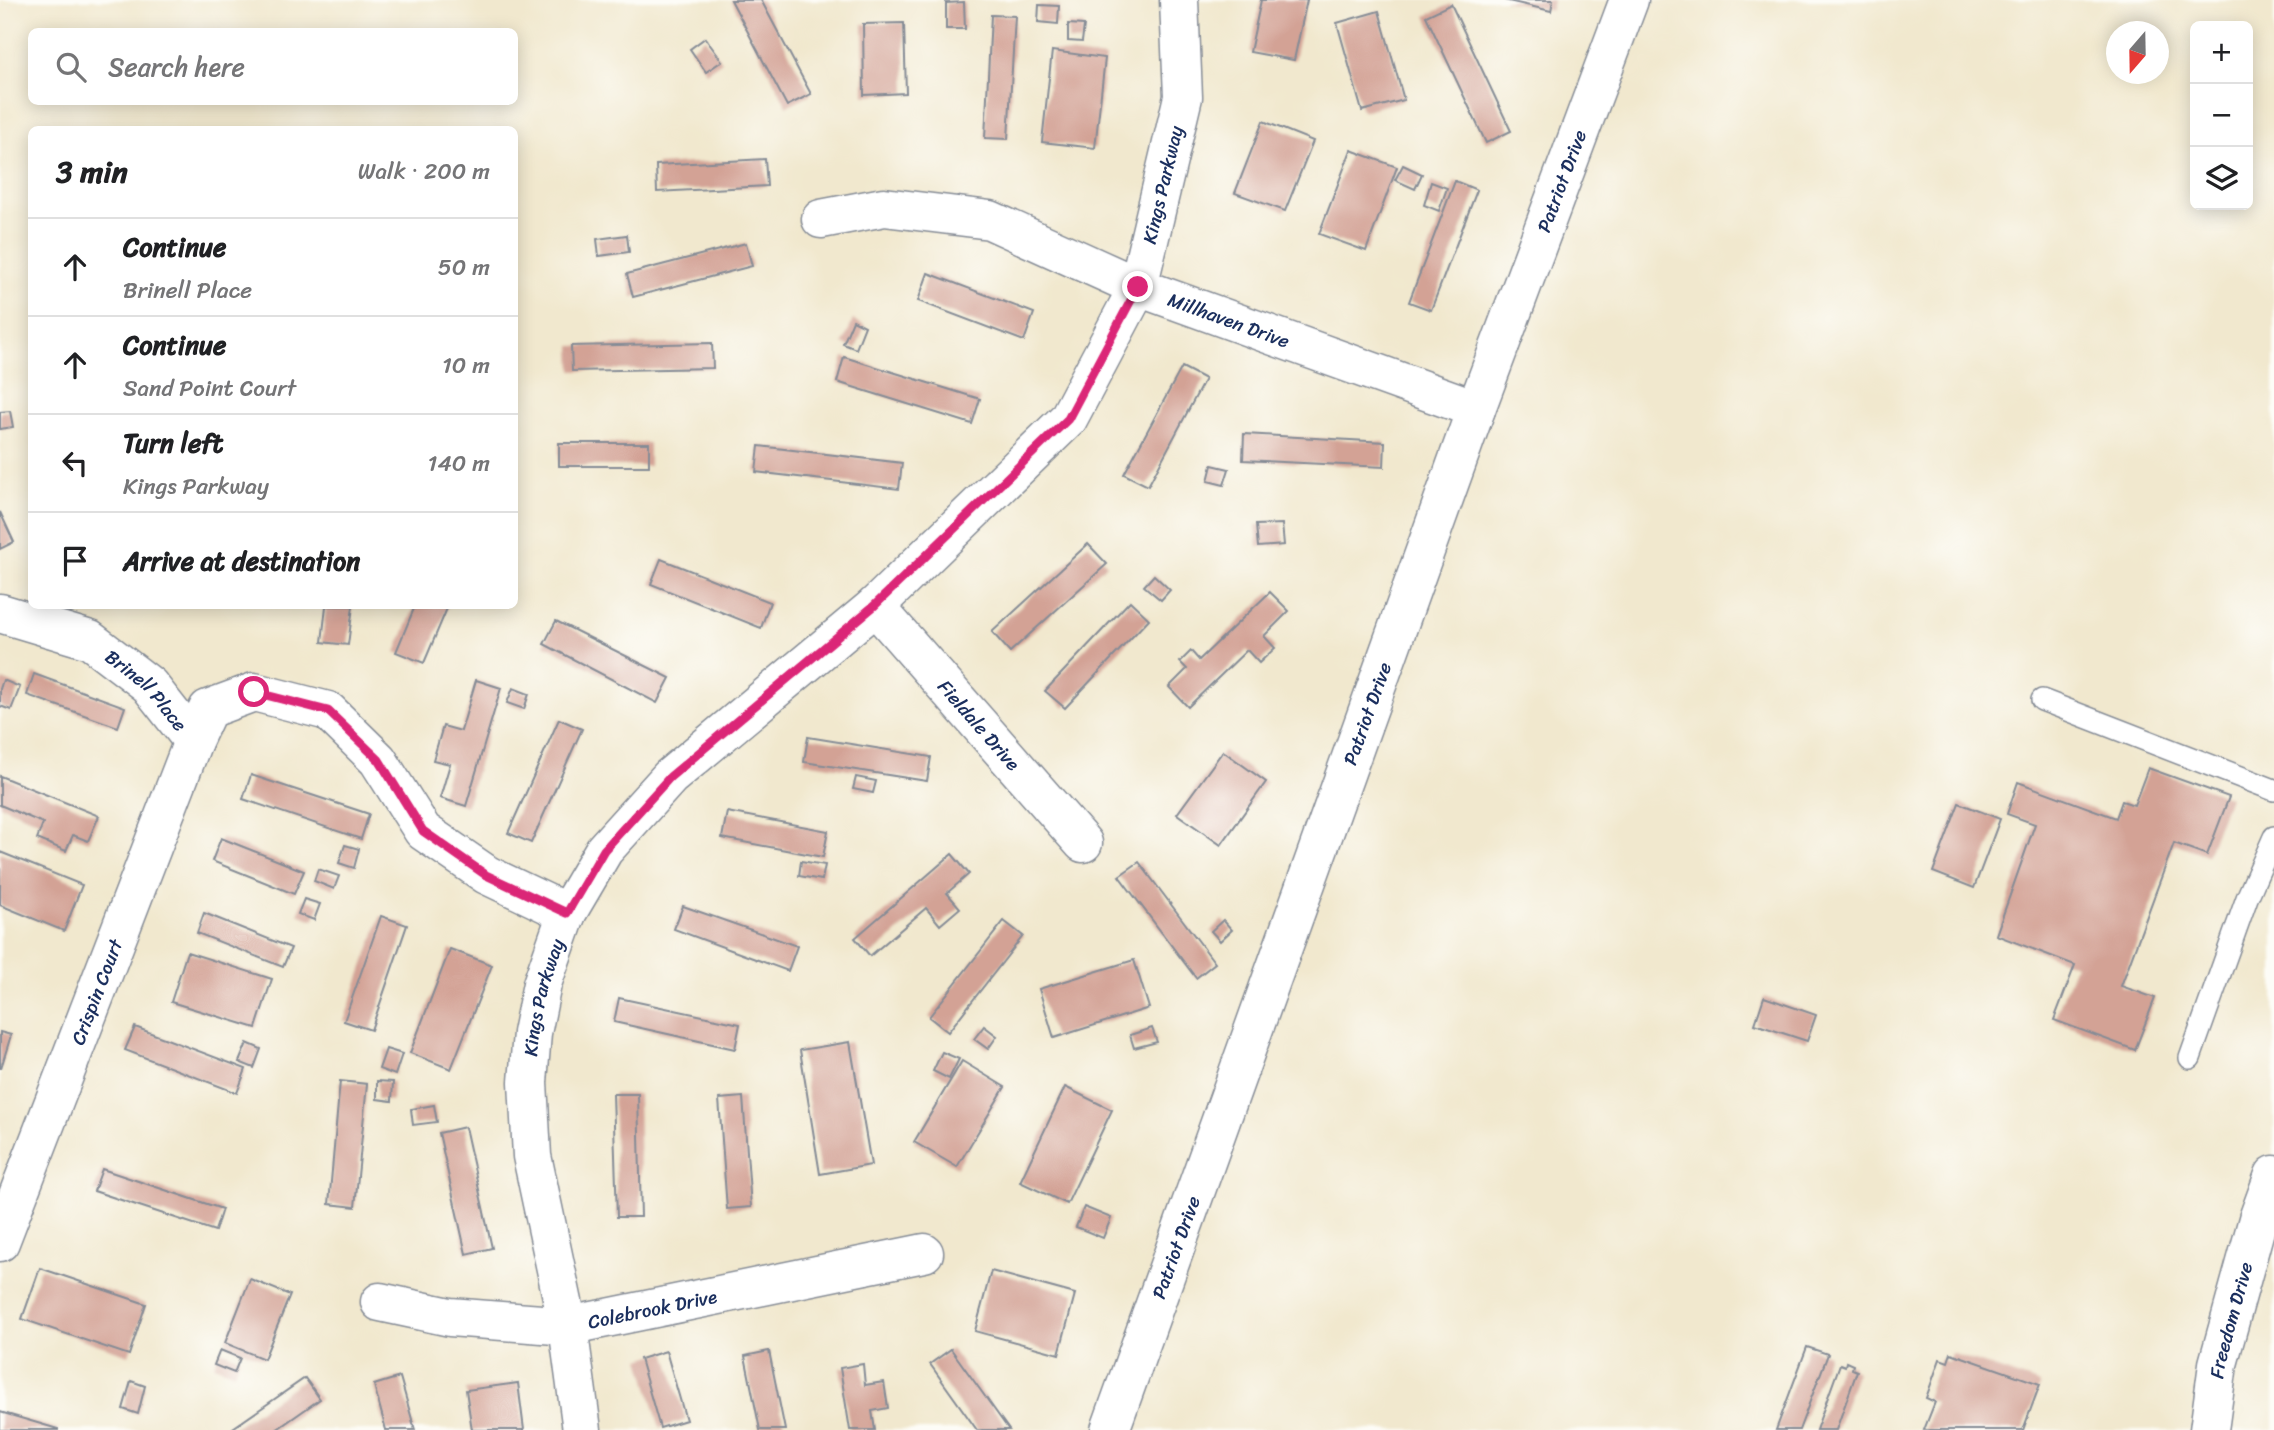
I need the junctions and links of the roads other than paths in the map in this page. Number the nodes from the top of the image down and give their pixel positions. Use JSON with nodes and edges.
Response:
{"nodes":[{"id":1,"x":1179,"y":0,"type":"edge"},
{"id":2,"x":1629,"y":0,"type":"edge"},
{"id":3,"x":821,"y":219,"type":"dead end"},
{"id":4,"x":1138,"y":287,"type":"junction"},
{"id":5,"x":1476,"y":408,"type":"junction"},
{"id":6,"x":874,"y":606,"type":"junction"},
{"id":7,"x":0,"y":613,"type":"edge"},
{"id":8,"x":2042,"y":700,"type":"dead end"},
{"id":9,"x":193,"y":741,"type":"junction"},
{"id":10,"x":2274,"y":790,"type":"edge"},
{"id":11,"x":2274,"y":837,"type":"edge"},
{"id":12,"x":1083,"y":843,"type":"dead end"},
{"id":13,"x":567,"y":913,"type":"junction"},
{"id":14,"x":2190,"y":1058,"type":"dead end"},
{"id":15,"x":2274,"y":1175,"type":"edge"},
{"id":16,"x":0,"y":1242,"type":"edge"},
{"id":17,"x":923,"y":1254,"type":"dead end"},
{"id":18,"x":380,"y":1303,"type":"dead end"},
{"id":19,"x":568,"y":1326,"type":"junction"},
{"id":20,"x":582,"y":1430,"type":"edge"},
{"id":21,"x":1110,"y":1430,"type":"edge"},
{"id":22,"x":2209,"y":1430,"type":"edge"}],
"edges":[{"from":1,"to":4,"type":"street","name":"Kings Parkway"},
{"from":2,"to":5,"type":"street","name":"Patriot Drive"},
{"from":3,"to":4,"type":"street","name":"Millhaven Drive"},
{"from":4,"to":5,"type":"street","name":"Millhaven Drive"},
{"from":4,"to":6,"type":"street","name":"Kings Parkway"},
{"from":5,"to":21,"type":"street","name":"Patriot Drive"},
{"from":6,"to":12,"type":"street","name":"Fieldale Drive"},
{"from":6,"to":13,"type":"street","name":"Kings Parkway"},
{"from":7,"to":9,"type":"street","name":"Brinell Place"},
{"from":8,"to":10,"type":"lane"},
{"from":9,"to":13,"type":"street","name":"Brinell Place"},
{"from":9,"to":16,"type":"street","name":"Crispin Court"},
{"from":11,"to":14,"type":"lane"},
{"from":13,"to":19,"type":"street","name":"Kings Parkway"},
{"from":15,"to":22,"type":"street","name":"Freedom Drive"},
{"from":17,"to":19,"type":"street","name":"Colebrook Drive"},
{"from":18,"to":19,"type":"street","name":"Colebrook Drive"},
{"from":19,"to":20,"type":"street","name":"Kings Parkway"}]}
